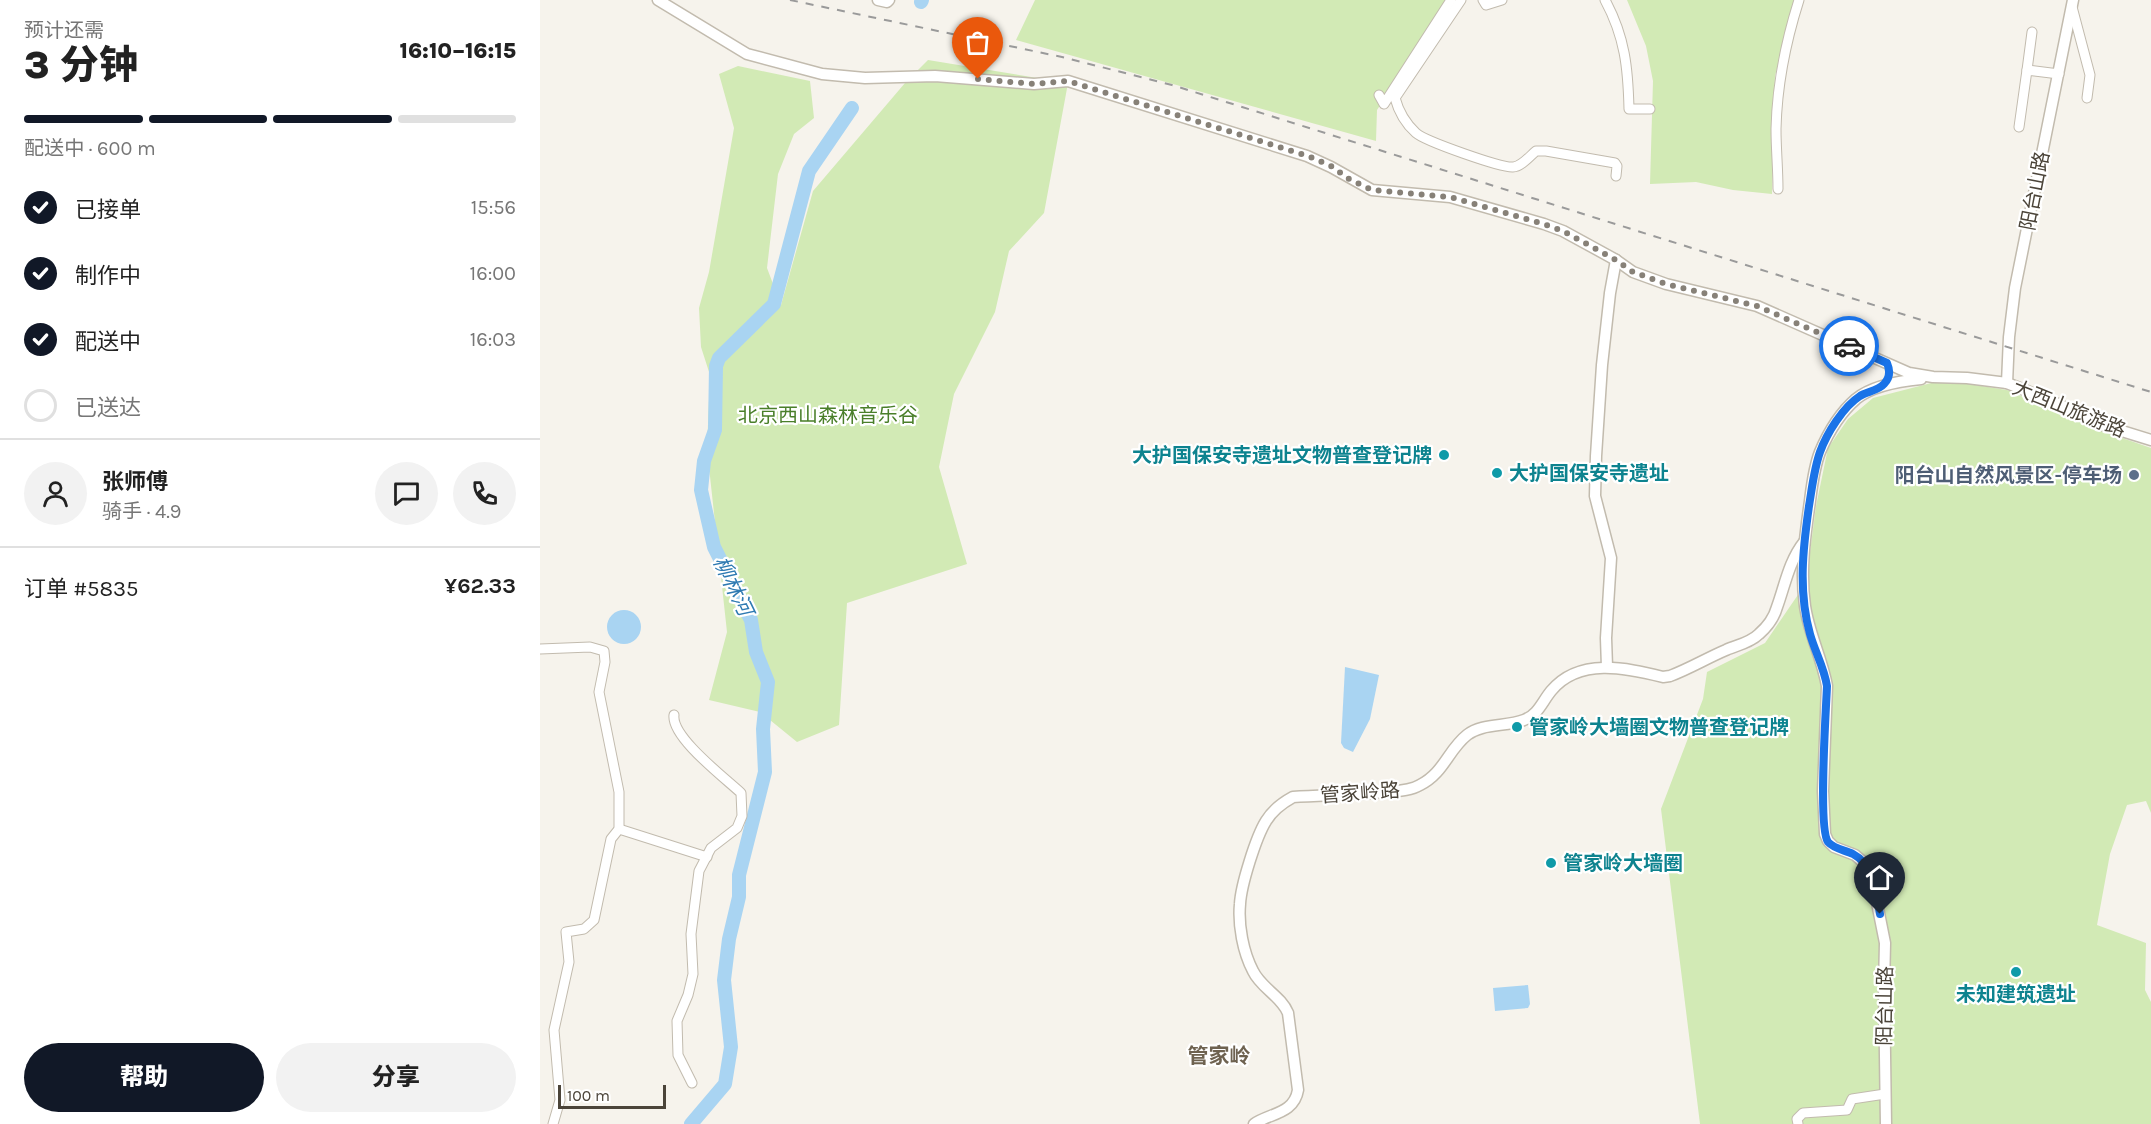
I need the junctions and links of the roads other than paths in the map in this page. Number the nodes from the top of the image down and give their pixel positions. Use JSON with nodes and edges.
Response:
{"nodes":[{"id":1,"x":658,"y":0,"type":"edge"},
{"id":2,"x":878,"y":0,"type":"edge"},
{"id":3,"x":889,"y":0,"type":"edge"},
{"id":4,"x":1451,"y":0,"type":"edge"},
{"id":5,"x":1461,"y":0,"type":"edge"},
{"id":6,"x":1483,"y":0,"type":"edge"},
{"id":7,"x":1502,"y":0,"type":"edge"},
{"id":8,"x":1605,"y":0,"type":"edge"},
{"id":9,"x":1799,"y":0,"type":"edge"},
{"id":10,"x":2073,"y":4,"type":"edge"},
{"id":11,"x":2032,"y":32,"type":"dead end"},
{"id":12,"x":2027,"y":70,"type":"junction"},
{"id":13,"x":2059,"y":74,"type":"junction"},
{"id":14,"x":1379,"y":95,"type":"dead end"},
{"id":15,"x":2087,"y":98,"type":"dead end"},
{"id":16,"x":1650,"y":109,"type":"dead end"},
{"id":17,"x":2019,"y":127,"type":"dead end"},
{"id":18,"x":1616,"y":176,"type":"dead end"},
{"id":19,"x":1778,"y":189,"type":"dead end"},
{"id":20,"x":1616,"y":260,"type":"junction"},
{"id":21,"x":1887,"y":363,"type":"junction"},
{"id":22,"x":1933,"y":377,"type":"junction"},
{"id":23,"x":2007,"y":383,"type":"junction"},
{"id":24,"x":1883,"y":386,"type":"junction"},
{"id":25,"x":2151,"y":440,"type":"edge"},
{"id":26,"x":1804,"y":542,"type":"junction"},
{"id":27,"x":540,"y":649,"type":"edge"},
{"id":28,"x":1607,"y":667,"type":"junction"},
{"id":29,"x":674,"y":716,"type":"dead end"},
{"id":30,"x":619,"y":829,"type":"junction"},
{"id":31,"x":707,"y":857,"type":"junction"},
{"id":32,"x":692,"y":1083,"type":"dead end"},
{"id":33,"x":1885,"y":1094,"type":"junction"},
{"id":34,"x":553,"y":1124,"type":"edge"},
{"id":35,"x":1254,"y":1124,"type":"edge"},
{"id":36,"x":1798,"y":1124,"type":"edge"},
{"id":37,"x":1886,"y":1124,"type":"edge"}],
"edges":[{"from":1,"to":20,"type":"street","name":"大西山旅游路"},
{"from":2,"to":3,"type":"street"},
{"from":4,"to":14,"type":"street"},
{"from":5,"to":18,"type":"street"},
{"from":6,"to":7,"type":"street"},
{"from":8,"to":16,"type":"street"},
{"from":9,"to":19,"type":"street"},
{"from":10,"to":13,"type":"street","name":"阳台山路"},
{"from":10,"to":15,"type":"street"},
{"from":11,"to":12,"type":"street"},
{"from":12,"to":13,"type":"street"},
{"from":12,"to":17,"type":"street"},
{"from":13,"to":23,"type":"street","name":"阳台山路"},
{"from":20,"to":21,"type":"street","name":"大西山旅游路"},
{"from":20,"to":28,"type":"street"},
{"from":21,"to":22,"type":"street","name":"大西山旅游路"},
{"from":21,"to":24,"type":"street"},
{"from":22,"to":23,"type":"street","name":"大西山旅游路"},
{"from":22,"to":24,"type":"street","name":"阳台山路"},
{"from":23,"to":25,"type":"street","name":"大西山旅游路"},
{"from":24,"to":26,"type":"street","name":"阳台山路"},
{"from":26,"to":28,"type":"street","name":"管家岭路"},
{"from":26,"to":33,"type":"street","name":"阳台山路"},
{"from":27,"to":30,"type":"street"},
{"from":28,"to":35,"type":"street","name":"管家岭路"},
{"from":29,"to":31,"type":"street"},
{"from":30,"to":31,"type":"street"},
{"from":30,"to":34,"type":"street"},
{"from":31,"to":32,"type":"street"},
{"from":33,"to":36,"type":"street"},
{"from":33,"to":37,"type":"street","name":"阳台山路"}]}
